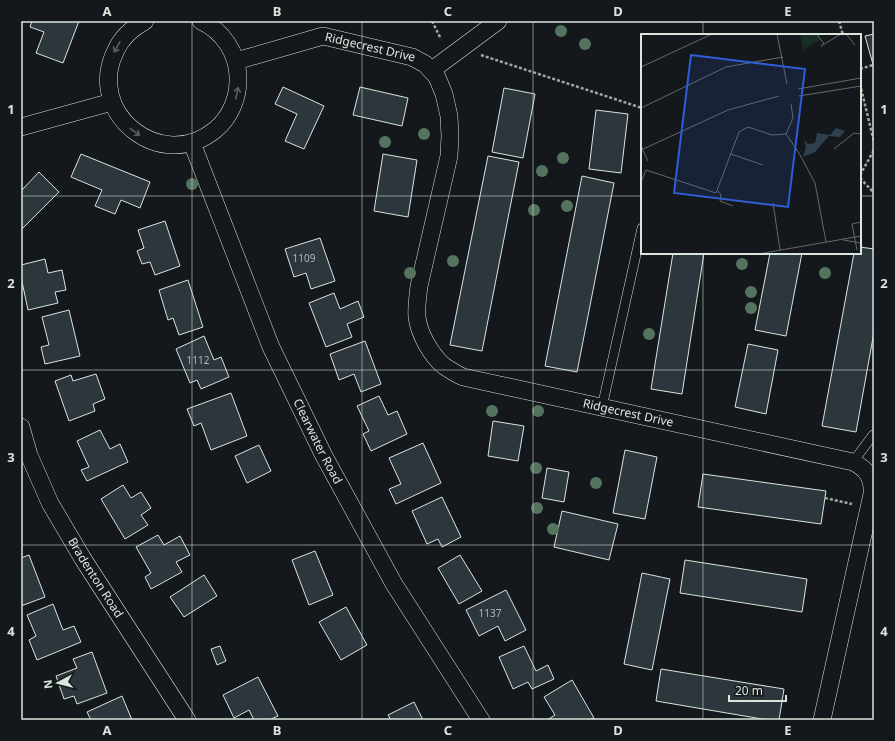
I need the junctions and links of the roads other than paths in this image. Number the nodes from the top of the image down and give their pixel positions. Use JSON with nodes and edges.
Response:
{"nodes":[{"id":1,"x":201,"y":21,"type":"edge"},
{"id":2,"x":498,"y":21,"type":"edge"},
{"id":3,"x":135,"y":24,"type":"edge"},
{"id":4,"x":236,"y":61,"type":"junction"},
{"id":5,"x":432,"y":70,"type":"junction"},
{"id":6,"x":112,"y":102,"type":"junction"},
{"id":7,"x":21,"y":127,"type":"edge"},
{"id":8,"x":192,"y":142,"type":"junction"},
{"id":9,"x":641,"y":232,"type":"edge"},
{"id":10,"x":602,"y":407,"type":"junction"},
{"id":11,"x":21,"y":427,"type":"edge"},
{"id":12,"x":874,"y":435,"type":"edge"},
{"id":13,"x":853,"y":462,"type":"junction"},
{"id":14,"x":187,"y":720,"type":"edge"},
{"id":15,"x":481,"y":720,"type":"edge"},
{"id":16,"x":822,"y":720,"type":"edge"}],
"edges":[{"from":1,"to":4,"type":"street"},
{"from":2,"to":5,"type":"street"},
{"from":3,"to":6,"type":"street","one_way":true},
{"from":4,"to":5,"type":"street","name":"Ridgecrest Drive"},
{"from":8,"to":4,"type":"street","one_way":true},
{"from":5,"to":10,"type":"street","name":"Ridgecrest Drive"},
{"from":6,"to":7,"type":"street"},
{"from":6,"to":8,"type":"street","one_way":true},
{"from":8,"to":15,"type":"street","name":"Clearwater Road"},
{"from":9,"to":10,"type":"lane"},
{"from":10,"to":13,"type":"street","name":"Ridgecrest Drive"},
{"from":11,"to":14,"type":"street","name":"Bradenton Road"},
{"from":12,"to":13,"type":"lane"},
{"from":13,"to":16,"type":"street","name":"Ridgecrest Drive"}]}
